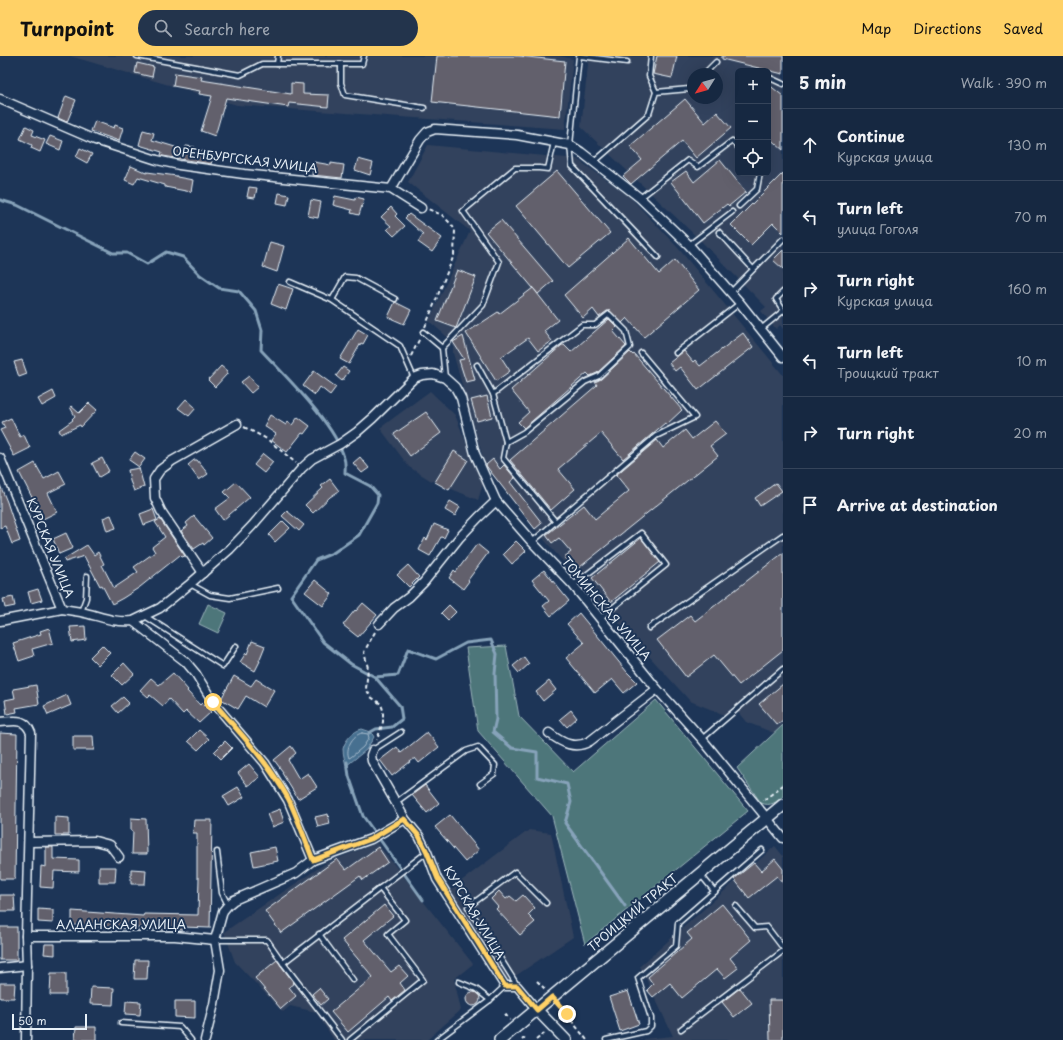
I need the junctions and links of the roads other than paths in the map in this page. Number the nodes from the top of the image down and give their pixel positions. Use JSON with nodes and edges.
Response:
{"nodes":[{"id":1,"x":138,"y":56,"type":"edge"},
{"id":2,"x":278,"y":56,"type":"edge"},
{"id":3,"x":364,"y":56,"type":"edge"},
{"id":4,"x":580,"y":56,"type":"edge"},
{"id":5,"x":651,"y":56,"type":"edge"},
{"id":6,"x":627,"y":62,"type":"dead end"},
{"id":7,"x":716,"y":62,"type":"dead end"},
{"id":8,"x":277,"y":64,"type":"junction"},
{"id":9,"x":341,"y":64,"type":"junction"},
{"id":10,"x":710,"y":68,"type":"edge"},
{"id":11,"x":771,"y":78,"type":"edge"},
{"id":12,"x":783,"y":84,"type":"edge"},
{"id":13,"x":687,"y":89,"type":"edge"},
{"id":14,"x":656,"y":92,"type":"junction"},
{"id":15,"x":0,"y":99,"type":"edge"},
{"id":16,"x":424,"y":108,"type":"dead end"},
{"id":17,"x":554,"y":142,"type":"junction"},
{"id":18,"x":735,"y":144,"type":"edge"},
{"id":19,"x":570,"y":145,"type":"junction"},
{"id":20,"x":594,"y":162,"type":"junction"},
{"id":21,"x":759,"y":176,"type":"edge"},
{"id":22,"x":391,"y":189,"type":"junction"},
{"id":23,"x":640,"y":198,"type":"junction"},
{"id":24,"x":739,"y":206,"type":"dead end"},
{"id":25,"x":421,"y":208,"type":"road end"},
{"id":26,"x":732,"y":212,"type":"dead end"},
{"id":27,"x":719,"y":232,"type":"dead end"},
{"id":28,"x":783,"y":238,"type":"edge"},
{"id":29,"x":689,"y":245,"type":"junction"},
{"id":30,"x":658,"y":257,"type":"dead end"},
{"id":31,"x":754,"y":269,"type":"junction"},
{"id":32,"x":290,"y":282,"type":"dead end"},
{"id":33,"x":731,"y":292,"type":"junction"},
{"id":34,"x":783,"y":292,"type":"edge"},
{"id":35,"x":395,"y":299,"type":"dead end"},
{"id":36,"x":332,"y":300,"type":"junction"},
{"id":37,"x":740,"y":303,"type":"junction"},
{"id":38,"x":783,"y":311,"type":"edge"},
{"id":39,"x":761,"y":329,"type":"junction"},
{"id":40,"x":423,"y":332,"type":"road end"},
{"id":41,"x":442,"y":348,"type":"junction"},
{"id":42,"x":641,"y":352,"type":"dead end"},
{"id":43,"x":676,"y":353,"type":"dead end"},
{"id":44,"x":783,"y":357,"type":"edge"},
{"id":45,"x":477,"y":365,"type":"dead end"},
{"id":46,"x":414,"y":378,"type":"junction"},
{"id":47,"x":445,"y":378,"type":"junction"},
{"id":48,"x":493,"y":394,"type":"junction"},
{"id":49,"x":237,"y":424,"type":"road end"},
{"id":50,"x":506,"y":442,"type":"junction"},
{"id":51,"x":0,"y":458,"type":"edge"},
{"id":52,"x":496,"y":501,"type":"junction"},
{"id":53,"x":555,"y":521,"type":"junction"},
{"id":54,"x":783,"y":535,"type":"edge"},
{"id":55,"x":532,"y":542,"type":"junction"},
{"id":56,"x":203,"y":573,"type":"junction"},
{"id":57,"x":87,"y":576,"type":"dead end"},
{"id":58,"x":190,"y":584,"type":"junction"},
{"id":59,"x":574,"y":585,"type":"junction"},
{"id":60,"x":278,"y":588,"type":"dead end"},
{"id":61,"x":62,"y":609,"type":"junction"},
{"id":62,"x":81,"y":612,"type":"junction"},
{"id":63,"x":145,"y":616,"type":"junction"},
{"id":64,"x":600,"y":618,"type":"junction"},
{"id":65,"x":0,"y":621,"type":"edge"},
{"id":66,"x":133,"y":621,"type":"junction"},
{"id":67,"x":379,"y":624,"type":"road end"},
{"id":68,"x":649,"y":628,"type":"dead end"},
{"id":69,"x":236,"y":646,"type":"dead end"},
{"id":70,"x":783,"y":669,"type":"edge"},
{"id":71,"x":657,"y":689,"type":"junction"},
{"id":72,"x":0,"y":722,"type":"edge"},
{"id":73,"x":401,"y":732,"type":"dead end"},
{"id":74,"x":549,"y":733,"type":"dead end"},
{"id":75,"x":702,"y":739,"type":"junction"},
{"id":76,"x":373,"y":750,"type":"joint"},
{"id":77,"x":480,"y":784,"type":"dead end"},
{"id":78,"x":395,"y":803,"type":"junction"},
{"id":79,"x":783,"y":805,"type":"edge"},
{"id":80,"x":767,"y":818,"type":"junction"},
{"id":81,"x":404,"y":819,"type":"junction"},
{"id":82,"x":783,"y":838,"type":"edge"},
{"id":83,"x":29,"y":842,"type":"junction"},
{"id":84,"x":762,"y":850,"type":"dead end"},
{"id":85,"x":218,"y":852,"type":"dead end"},
{"id":86,"x":427,"y":852,"type":"junction"},
{"id":87,"x":120,"y":857,"type":"dead end"},
{"id":88,"x":313,"y":860,"type":"junction"},
{"id":89,"x":700,"y":874,"type":"junction"},
{"id":90,"x":380,"y":888,"type":"junction"},
{"id":91,"x":715,"y":892,"type":"junction"},
{"id":92,"x":546,"y":903,"type":"dead end"},
{"id":93,"x":228,"y":905,"type":"junction"},
{"id":94,"x":736,"y":906,"type":"dead end"},
{"id":95,"x":320,"y":934,"type":"junction"},
{"id":96,"x":26,"y":936,"type":"junction"},
{"id":97,"x":215,"y":940,"type":"junction"},
{"id":98,"x":783,"y":950,"type":"edge"},
{"id":99,"x":283,"y":963,"type":"junction"},
{"id":100,"x":27,"y":965,"type":"junction"},
{"id":101,"x":0,"y":968,"type":"edge"},
{"id":102,"x":353,"y":980,"type":"dead end"},
{"id":103,"x":459,"y":982,"type":"dead end"},
{"id":104,"x":505,"y":986,"type":"junction"},
{"id":105,"x":517,"y":986,"type":"junction"},
{"id":106,"x":490,"y":1000,"type":"junction"},
{"id":107,"x":537,"y":1010,"type":"junction"},
{"id":108,"x":121,"y":1023,"type":"dead end"},
{"id":109,"x":681,"y":1029,"type":"dead end"},
{"id":110,"x":26,"y":1040,"type":"edge"},
{"id":111,"x":191,"y":1040,"type":"edge"},
{"id":112,"x":204,"y":1040,"type":"edge"},
{"id":113,"x":342,"y":1040,"type":"edge"},
{"id":114,"x":350,"y":1040,"type":"edge"},
{"id":115,"x":437,"y":1040,"type":"edge"},
{"id":116,"x":500,"y":1040,"type":"edge"},
{"id":117,"x":566,"y":1040,"type":"edge"},
{"id":118,"x":606,"y":1040,"type":"edge"}],
"edges":[{"from":1,"to":8,"type":"lane"},
{"from":2,"to":8,"type":"lane"},
{"from":3,"to":9,"type":"lane"},
{"from":4,"to":6,"type":"lane"},
{"from":4,"to":19,"type":"lane"},
{"from":5,"to":14,"type":"lane"},
{"from":7,"to":10,"type":"lane"},
{"from":8,"to":9,"type":"lane"},
{"from":9,"to":16,"type":"lane"},
{"from":11,"to":12,"type":"lane"},
{"from":13,"to":14,"type":"lane"},
{"from":14,"to":20,"type":"lane"},
{"from":15,"to":22,"type":"street","name":"ОРЕНБУРГСКАЯ УЛИЦА"},
{"from":17,"to":19,"type":"street"},
{"from":17,"to":22,"type":"street"},
{"from":17,"to":41,"type":"lane"},
{"from":18,"to":23,"type":"lane"},
{"from":19,"to":20,"type":"street"},
{"from":19,"to":30,"type":"lane"},
{"from":20,"to":23,"type":"street"},
{"from":21,"to":24,"type":"lane"},
{"from":22,"to":25,"type":"street","name":"ОРЕНБУРГСКАЯ УЛИЦА"},
{"from":23,"to":29,"type":"street"},
{"from":26,"to":29,"type":"lane"},
{"from":27,"to":31,"type":"lane"},
{"from":28,"to":31,"type":"lane"},
{"from":29,"to":33,"type":"street"},
{"from":31,"to":33,"type":"lane"},
{"from":32,"to":36,"type":"lane"},
{"from":33,"to":37,"type":"street"},
{"from":34,"to":38,"type":"lane"},
{"from":35,"to":36,"type":"lane"},
{"from":36,"to":46,"type":"lane"},
{"from":37,"to":39,"type":"street"},
{"from":37,"to":43,"type":"lane"},
{"from":38,"to":39,"type":"lane"},
{"from":39,"to":44,"type":"street"},
{"from":40,"to":41,"type":"lane"},
{"from":41,"to":47,"type":"lane"},
{"from":42,"to":53,"type":"lane"},
{"from":45,"to":48,"type":"lane"},
{"from":46,"to":47,"type":"street"},
{"from":46,"to":56,"type":"street"},
{"from":47,"to":52,"type":"street","name":"ТОМИНСКАЯ УЛИЦА"},
{"from":48,"to":50,"type":"lane"},
{"from":48,"to":50,"type":"lane"},
{"from":49,"to":56,"type":"street"},
{"from":50,"to":53,"type":"lane"},
{"from":51,"to":61,"type":"street","name":"КУРСКАЯ УЛИЦА"},
{"from":52,"to":55,"type":"street","name":"ТОМИНСКАЯ УЛИЦА"},
{"from":52,"to":67,"type":"street"},
{"from":53,"to":55,"type":"lane"},
{"from":54,"to":68,"type":"lane"},
{"from":55,"to":59,"type":"street","name":"ТОМИНСКАЯ УЛИЦА"},
{"from":56,"to":58,"type":"street"},
{"from":57,"to":62,"type":"lane"},
{"from":58,"to":60,"type":"lane"},
{"from":58,"to":63,"type":"street"},
{"from":59,"to":64,"type":"street","name":"ТОМИНСКАЯ УЛИЦА"},
{"from":59,"to":64,"type":"lane"},
{"from":61,"to":62,"type":"street","name":"КУРСКАЯ УЛИЦА"},
{"from":61,"to":65,"type":"street"},
{"from":62,"to":66,"type":"street","name":"КУРСКАЯ УЛИЦА"},
{"from":63,"to":66,"type":"street"},
{"from":63,"to":69,"type":"lane"},
{"from":64,"to":71,"type":"street","name":"ТОМИНСКАЯ УЛИЦА"},
{"from":66,"to":88,"type":"street"},
{"from":70,"to":75,"type":"lane"},
{"from":71,"to":74,"type":"street"},
{"from":71,"to":75,"type":"street","name":"ТОМИНСКАЯ УЛИЦА"},
{"from":72,"to":83,"type":"street"},
{"from":73,"to":76,"type":"lane"},
{"from":75,"to":80,"type":"street","name":"ТОМИНСКАЯ УЛИЦА"},
{"from":76,"to":78,"type":"street","name":"КУРСКАЯ УЛИЦА"},
{"from":77,"to":78,"type":"lane"},
{"from":78,"to":81,"type":"street","name":"КУРСКАЯ УЛИЦА"},
{"from":79,"to":80,"type":"main road","name":"ТРОИЦКИЙ ТРАКТ"},
{"from":80,"to":82,"type":"street","name":"ТОМИНСКАЯ УЛИЦА"},
{"from":80,"to":89,"type":"main road","name":"ТРОИЦКИЙ ТРАКТ"},
{"from":81,"to":86,"type":"street","name":"КУРСКАЯ УЛИЦА"},
{"from":81,"to":88,"type":"street"},
{"from":83,"to":87,"type":"street"},
{"from":83,"to":96,"type":"street"},
{"from":84,"to":91,"type":"lane"},
{"from":85,"to":93,"type":"lane"},
{"from":86,"to":90,"type":"lane"},
{"from":86,"to":104,"type":"street","name":"КУРСКАЯ УЛИЦА"},
{"from":88,"to":93,"type":"street"},
{"from":89,"to":91,"type":"lane"},
{"from":89,"to":107,"type":"main road","name":"ТРОИЦКИЙ ТРАКТ"},
{"from":90,"to":95,"type":"lane"},
{"from":90,"to":114,"type":"lane"},
{"from":91,"to":118,"type":"lane"},
{"from":92,"to":105,"type":"lane"},
{"from":93,"to":97,"type":"street"},
{"from":94,"to":98,"type":"lane"},
{"from":95,"to":99,"type":"lane"},
{"from":95,"to":102,"type":"lane"},
{"from":96,"to":97,"type":"street","name":"АЛДАНСКАЯ УЛИЦА"},
{"from":96,"to":100,"type":"street"},
{"from":97,"to":99,"type":"lane"},
{"from":97,"to":112,"type":"street"},
{"from":98,"to":109,"type":"lane"},
{"from":99,"to":113,"type":"lane"},
{"from":100,"to":101,"type":"street"},
{"from":100,"to":110,"type":"street"},
{"from":103,"to":106,"type":"lane"},
{"from":104,"to":105,"type":"street"},
{"from":104,"to":106,"type":"lane"},
{"from":105,"to":107,"type":"street"},
{"from":106,"to":115,"type":"lane"},
{"from":107,"to":116,"type":"main road","name":"ТРОИЦКИЙ ТРАКТ"},
{"from":107,"to":117,"type":"street"},
{"from":108,"to":111,"type":"lane"}]}
